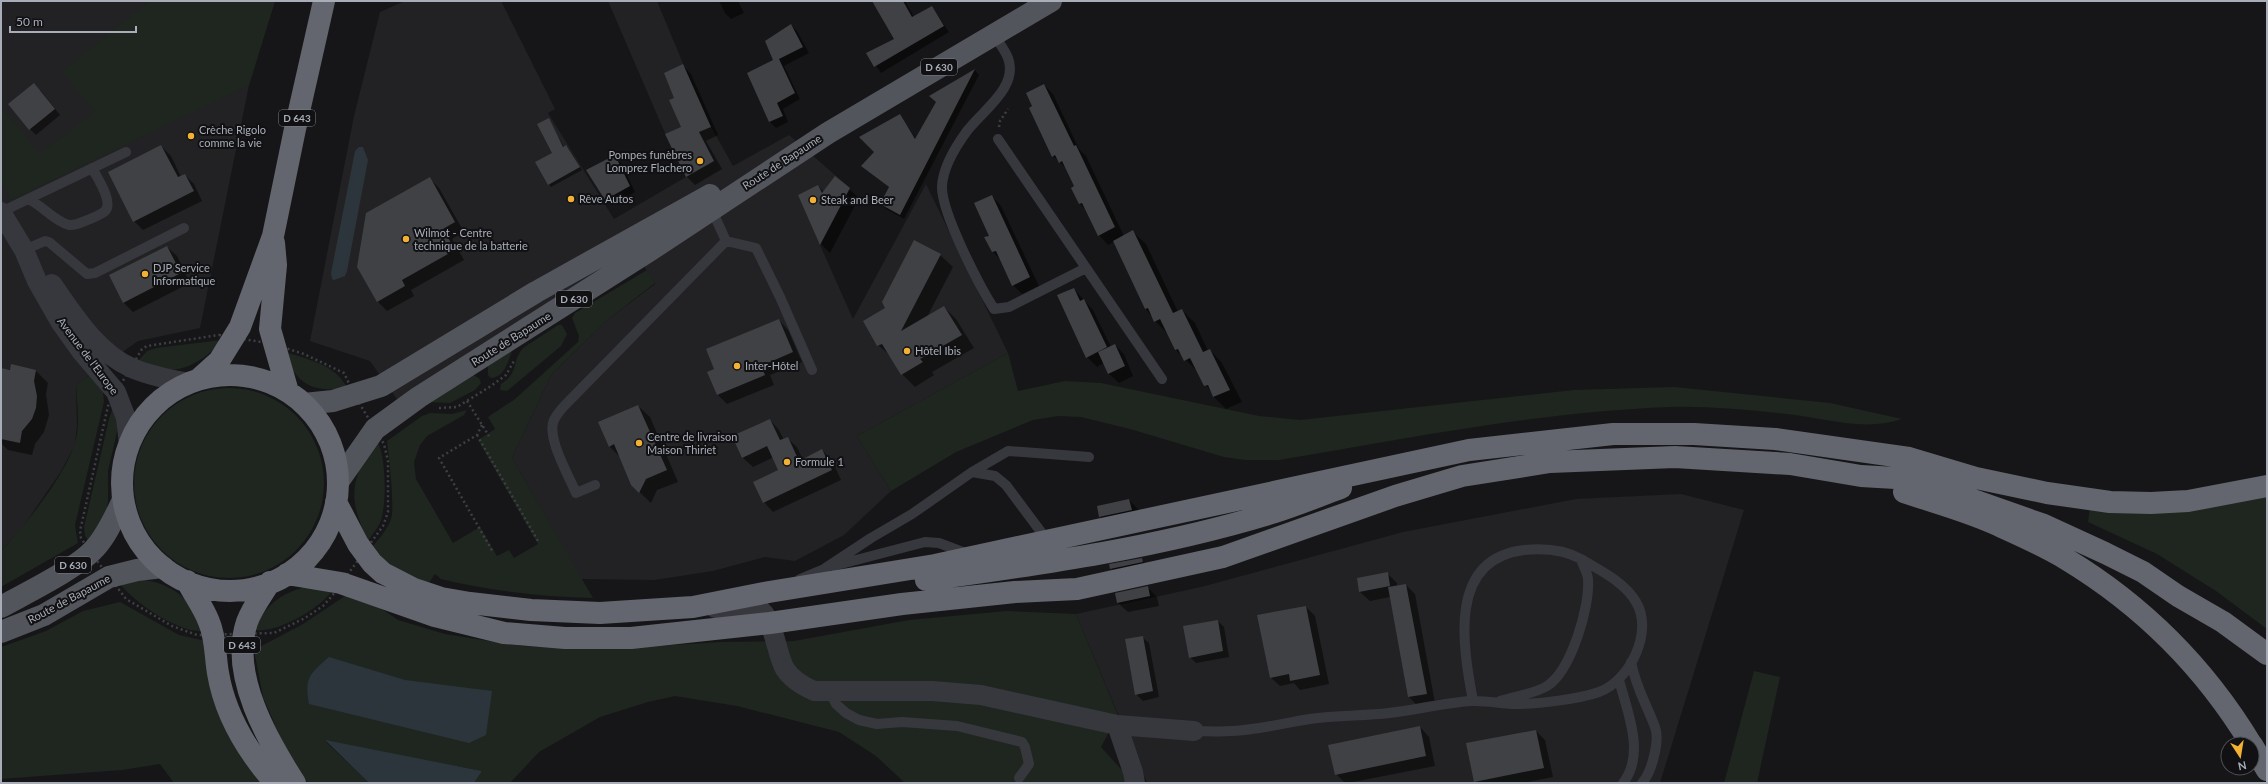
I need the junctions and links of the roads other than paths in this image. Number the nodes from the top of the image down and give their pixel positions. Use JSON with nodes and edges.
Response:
{"nodes":[{"id":1,"x":324,"y":1,"type":"edge"},
{"id":2,"x":1051,"y":1,"type":"edge"},
{"id":3,"x":994,"y":34,"type":"junction"},
{"id":4,"x":998,"y":139,"type":"dead end"},
{"id":5,"x":126,"y":152,"type":"dead end"},
{"id":6,"x":92,"y":168,"type":"junction"},
{"id":7,"x":28,"y":199,"type":"junction"},
{"id":8,"x":708,"y":203,"type":"junction"},
{"id":9,"x":1,"y":212,"type":"edge"},
{"id":10,"x":184,"y":228,"type":"dead end"},
{"id":11,"x":274,"y":236,"type":"junction"},
{"id":12,"x":726,"y":241,"type":"junction"},
{"id":13,"x":24,"y":250,"type":"junction"},
{"id":14,"x":1086,"y":268,"type":"junction"},
{"id":15,"x":536,"y":292,"type":"junction"},
{"id":16,"x":497,"y":348,"type":"junction"},
{"id":17,"x":812,"y":370,"type":"dead end"},
{"id":18,"x":1162,"y":379,"type":"dead end"},
{"id":19,"x":194,"y":381,"type":"junction"},
{"id":20,"x":296,"y":398,"type":"junction"},
{"id":21,"x":129,"y":444,"type":"junction"},
{"id":22,"x":1864,"y":453,"type":"junction"},
{"id":23,"x":1089,"y":457,"type":"dead end"},
{"id":24,"x":1415,"y":461,"type":"junction"},
{"id":25,"x":972,"y":472,"type":"junction"},
{"id":26,"x":1861,"y":476,"type":"junction"},
{"id":27,"x":595,"y":485,"type":"dead end"},
{"id":28,"x":2267,"y":486,"type":"edge"},
{"id":29,"x":337,"y":492,"type":"junction"},
{"id":30,"x":123,"y":500,"type":"junction"},
{"id":31,"x":1046,"y":540,"type":"junction"},
{"id":32,"x":973,"y":556,"type":"junction"},
{"id":33,"x":1581,"y":559,"type":"junction"},
{"id":34,"x":163,"y":567,"type":"junction"},
{"id":35,"x":824,"y":569,"type":"junction"},
{"id":36,"x":279,"y":578,"type":"junction"},
{"id":37,"x":187,"y":582,"type":"junction"},
{"id":38,"x":770,"y":592,"type":"junction"},
{"id":39,"x":1,"y":606,"type":"edge"},
{"id":40,"x":693,"y":607,"type":"junction"},
{"id":41,"x":770,"y":623,"type":"junction"},
{"id":42,"x":1,"y":632,"type":"edge"},
{"id":43,"x":2267,"y":641,"type":"edge"},
{"id":44,"x":2267,"y":654,"type":"edge"},
{"id":45,"x":1631,"y":662,"type":"junction"},
{"id":46,"x":1619,"y":680,"type":"junction"},
{"id":47,"x":830,"y":692,"type":"junction"},
{"id":48,"x":1473,"y":701,"type":"junction"},
{"id":49,"x":1494,"y":702,"type":"junction"},
{"id":50,"x":1117,"y":725,"type":"junction"},
{"id":51,"x":1194,"y":731,"type":"joint"},
{"id":52,"x":2247,"y":736,"type":"edge"},
{"id":53,"x":2260,"y":758,"type":"edge"},
{"id":54,"x":2267,"y":770,"type":"edge"},
{"id":55,"x":1019,"y":778,"type":"dead end"},
{"id":56,"x":275,"y":783,"type":"edge"},
{"id":57,"x":295,"y":783,"type":"edge"},
{"id":58,"x":1135,"y":783,"type":"edge"},
{"id":59,"x":1624,"y":783,"type":"edge"},
{"id":60,"x":1642,"y":783,"type":"edge"}],
"edges":[{"from":1,"to":11,"type":"highway","number":"D 643"},
{"from":2,"to":3,"type":"main road","number":"D 630"},
{"from":3,"to":8,"type":"main road","name":"Route de Bapaume","number":"D 630"},
{"from":3,"to":14,"type":"lane"},
{"from":4,"to":14,"type":"lane"},
{"from":5,"to":6,"type":"lane"},
{"from":6,"to":7,"type":"lane"},
{"from":6,"to":7,"type":"lane"},
{"from":7,"to":9,"type":"lane"},
{"from":8,"to":12,"type":"lane"},
{"from":8,"to":15,"type":"main road","name":"Route de Bapaume","number":"D 630"},
{"from":8,"to":16,"type":"main road","name":"Route de Bapaume","number":"D 630"},
{"from":9,"to":13,"type":"street","name":"Avenue de l'Europe"},
{"from":10,"to":13,"type":"lane"},
{"from":11,"to":19,"type":"highway","number":"D 643"},
{"from":11,"to":20,"type":"highway","number":"D 643"},
{"from":12,"to":17,"type":"lane"},
{"from":12,"to":27,"type":"lane"},
{"from":13,"to":19,"type":"street","name":"Avenue de l'Europe"},
{"from":13,"to":21,"type":"street","name":"Avenue de l'Europe"},
{"from":14,"to":18,"type":"lane"},
{"from":15,"to":16,"type":"main road"},
{"from":15,"to":20,"type":"main road","name":"Route de Bapaume","number":"D 630"},
{"from":16,"to":29,"type":"main road","name":"Route de Bapaume","number":"D 630"},
{"from":19,"to":20,"type":"highway"},
{"from":19,"to":21,"type":"highway"},
{"from":20,"to":29,"type":"highway"},
{"from":21,"to":30,"type":"highway"},
{"from":22,"to":24,"type":"highway"},
{"from":22,"to":28,"type":"highway"},
{"from":22,"to":43,"type":"highway"},
{"from":23,"to":25,"type":"lane"},
{"from":24,"to":31,"type":"highway"},
{"from":24,"to":38,"type":"highway"},
{"from":25,"to":31,"type":"lane"},
{"from":25,"to":35,"type":"lane"},
{"from":26,"to":41,"type":"highway"},
{"from":26,"to":44,"type":"highway"},
{"from":26,"to":52,"type":"highway"},
{"from":29,"to":36,"type":"highway"},
{"from":29,"to":40,"type":"highway"},
{"from":30,"to":34,"type":"highway"},
{"from":30,"to":39,"type":"main road","number":"D 630"},
{"from":31,"to":32,"type":"highway"},
{"from":32,"to":35,"type":"lane"},
{"from":32,"to":38,"type":"highway"},
{"from":33,"to":45,"type":"lane"},
{"from":33,"to":48,"type":"lane"},
{"from":33,"to":49,"type":"lane"},
{"from":34,"to":37,"type":"highway"},
{"from":34,"to":42,"type":"main road","name":"Route de Bapaume","number":"D 630"},
{"from":35,"to":38,"type":"lane"},
{"from":36,"to":37,"type":"highway"},
{"from":36,"to":41,"type":"highway"},
{"from":36,"to":57,"type":"highway","number":"D 643"},
{"from":37,"to":56,"type":"highway","number":"D 643"},
{"from":38,"to":40,"type":"highway"},
{"from":40,"to":41,"type":"street"},
{"from":41,"to":47,"type":"street"},
{"from":45,"to":46,"type":"lane"},
{"from":45,"to":60,"type":"lane"},
{"from":46,"to":49,"type":"lane"},
{"from":46,"to":59,"type":"lane"},
{"from":47,"to":50,"type":"street"},
{"from":47,"to":55,"type":"lane"},
{"from":48,"to":49,"type":"lane"},
{"from":48,"to":51,"type":"lane"},
{"from":50,"to":51,"type":"street"},
{"from":50,"to":58,"type":"street"},
{"from":53,"to":54,"type":"highway"}]}
